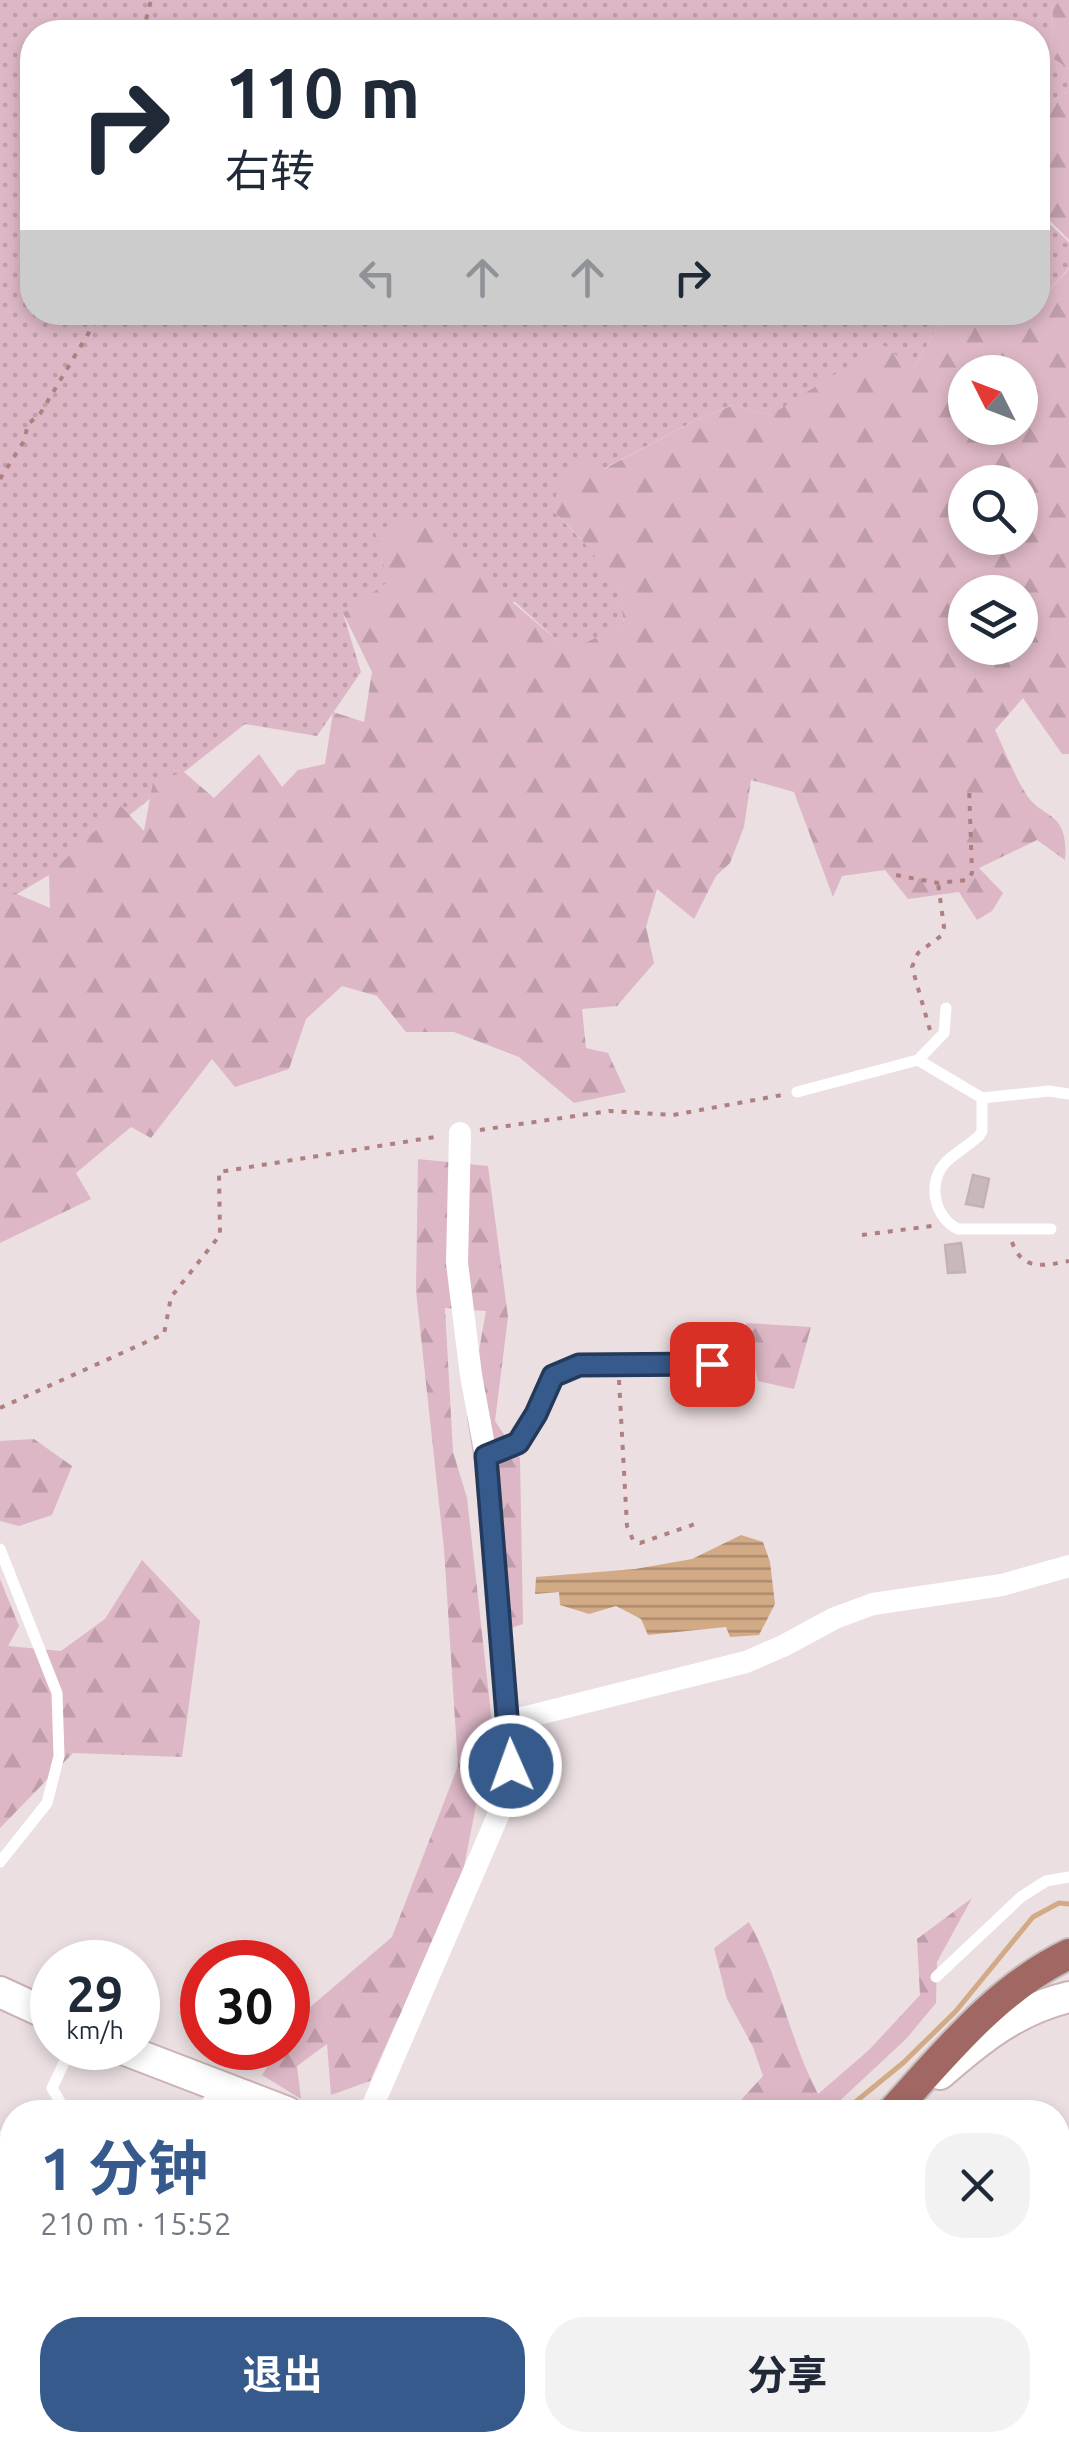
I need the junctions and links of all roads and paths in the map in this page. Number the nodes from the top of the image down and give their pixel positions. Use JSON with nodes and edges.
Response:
{"nodes":[{"id":1,"x":93,"y":325,"type":"edge"},
{"id":2,"x":0,"y":479,"type":"edge"},
{"id":3,"x":969,"y":785,"type":"dead end"},
{"id":4,"x":896,"y":875,"type":"dead end"},
{"id":5,"x":938,"y":883,"type":"junction"},
{"id":6,"x":946,"y":1008,"type":"dead end"},
{"id":7,"x":936,"y":1044,"type":"junction"},
{"id":8,"x":918,"y":1060,"type":"junction"},
{"id":9,"x":797,"y":1092,"type":"joint"},
{"id":10,"x":1069,"y":1094,"type":"edge"},
{"id":11,"x":982,"y":1098,"type":"junction"},
{"id":12,"x":460,"y":1133,"type":"junction"},
{"id":13,"x":946,"y":1224,"type":"junction"},
{"id":14,"x":1051,"y":1229,"type":"dead end"},
{"id":15,"x":1007,"y":1231,"type":"junction"},
{"id":16,"x":862,"y":1235,"type":"dead end"},
{"id":17,"x":1069,"y":1261,"type":"edge"},
{"id":18,"x":712,"y":1364,"type":"dead end"},
{"id":19,"x":618,"y":1365,"type":"junction"},
{"id":20,"x":0,"y":1408,"type":"edge"},
{"id":21,"x":486,"y":1456,"type":"junction"},
{"id":22,"x":695,"y":1524,"type":"dead end"},
{"id":23,"x":0,"y":1549,"type":"edge"},
{"id":24,"x":1069,"y":1566,"type":"edge"},
{"id":25,"x":510,"y":1721,"type":"junction"},
{"id":26,"x":0,"y":1862,"type":"edge"},
{"id":27,"x":1069,"y":1877,"type":"edge"},
{"id":28,"x":1069,"y":1954,"type":"edge"},
{"id":29,"x":936,"y":1976,"type":"dead end"},
{"id":30,"x":0,"y":1992,"type":"edge"},
{"id":31,"x":1069,"y":1997,"type":"edge"},
{"id":32,"x":30,"y":2006,"type":"edge"},
{"id":33,"x":60,"y":2070,"type":"edge"},
{"id":34,"x":158,"y":2070,"type":"edge"},
{"id":35,"x":59,"y":2100,"type":"edge"},
{"id":36,"x":209,"y":2100,"type":"edge"},
{"id":37,"x":375,"y":2100,"type":"edge"},
{"id":38,"x":905,"y":2100,"type":"edge"},
{"id":39,"x":909,"y":2100,"type":"edge"}],
"edges":[{"from":1,"to":2,"type":"path"},
{"from":3,"to":5,"type":"path"},
{"from":4,"to":5,"type":"path"},
{"from":5,"to":7,"type":"path"},
{"from":6,"to":7,"type":"lane"},
{"from":7,"to":8,"type":"lane"},
{"from":8,"to":9,"type":"lane"},
{"from":8,"to":11,"type":"lane"},
{"from":9,"to":12,"type":"path"},
{"from":10,"to":11,"type":"lane"},
{"from":11,"to":13,"type":"lane"},
{"from":12,"to":20,"type":"path"},
{"from":12,"to":21,"type":"street"},
{"from":13,"to":15,"type":"lane"},
{"from":13,"to":16,"type":"path"},
{"from":14,"to":15,"type":"lane"},
{"from":15,"to":17,"type":"path"},
{"from":18,"to":19,"type":"lane"},
{"from":19,"to":21,"type":"lane"},
{"from":19,"to":22,"type":"path"},
{"from":21,"to":25,"type":"street"},
{"from":23,"to":26,"type":"lane"},
{"from":24,"to":25,"type":"street"},
{"from":25,"to":37,"type":"street"},
{"from":27,"to":29,"type":"lane"},
{"from":28,"to":38,"type":"main road"},
{"from":30,"to":32,"type":"street"},
{"from":31,"to":39,"type":"street"},
{"from":33,"to":35,"type":"lane"},
{"from":34,"to":36,"type":"street"}]}
